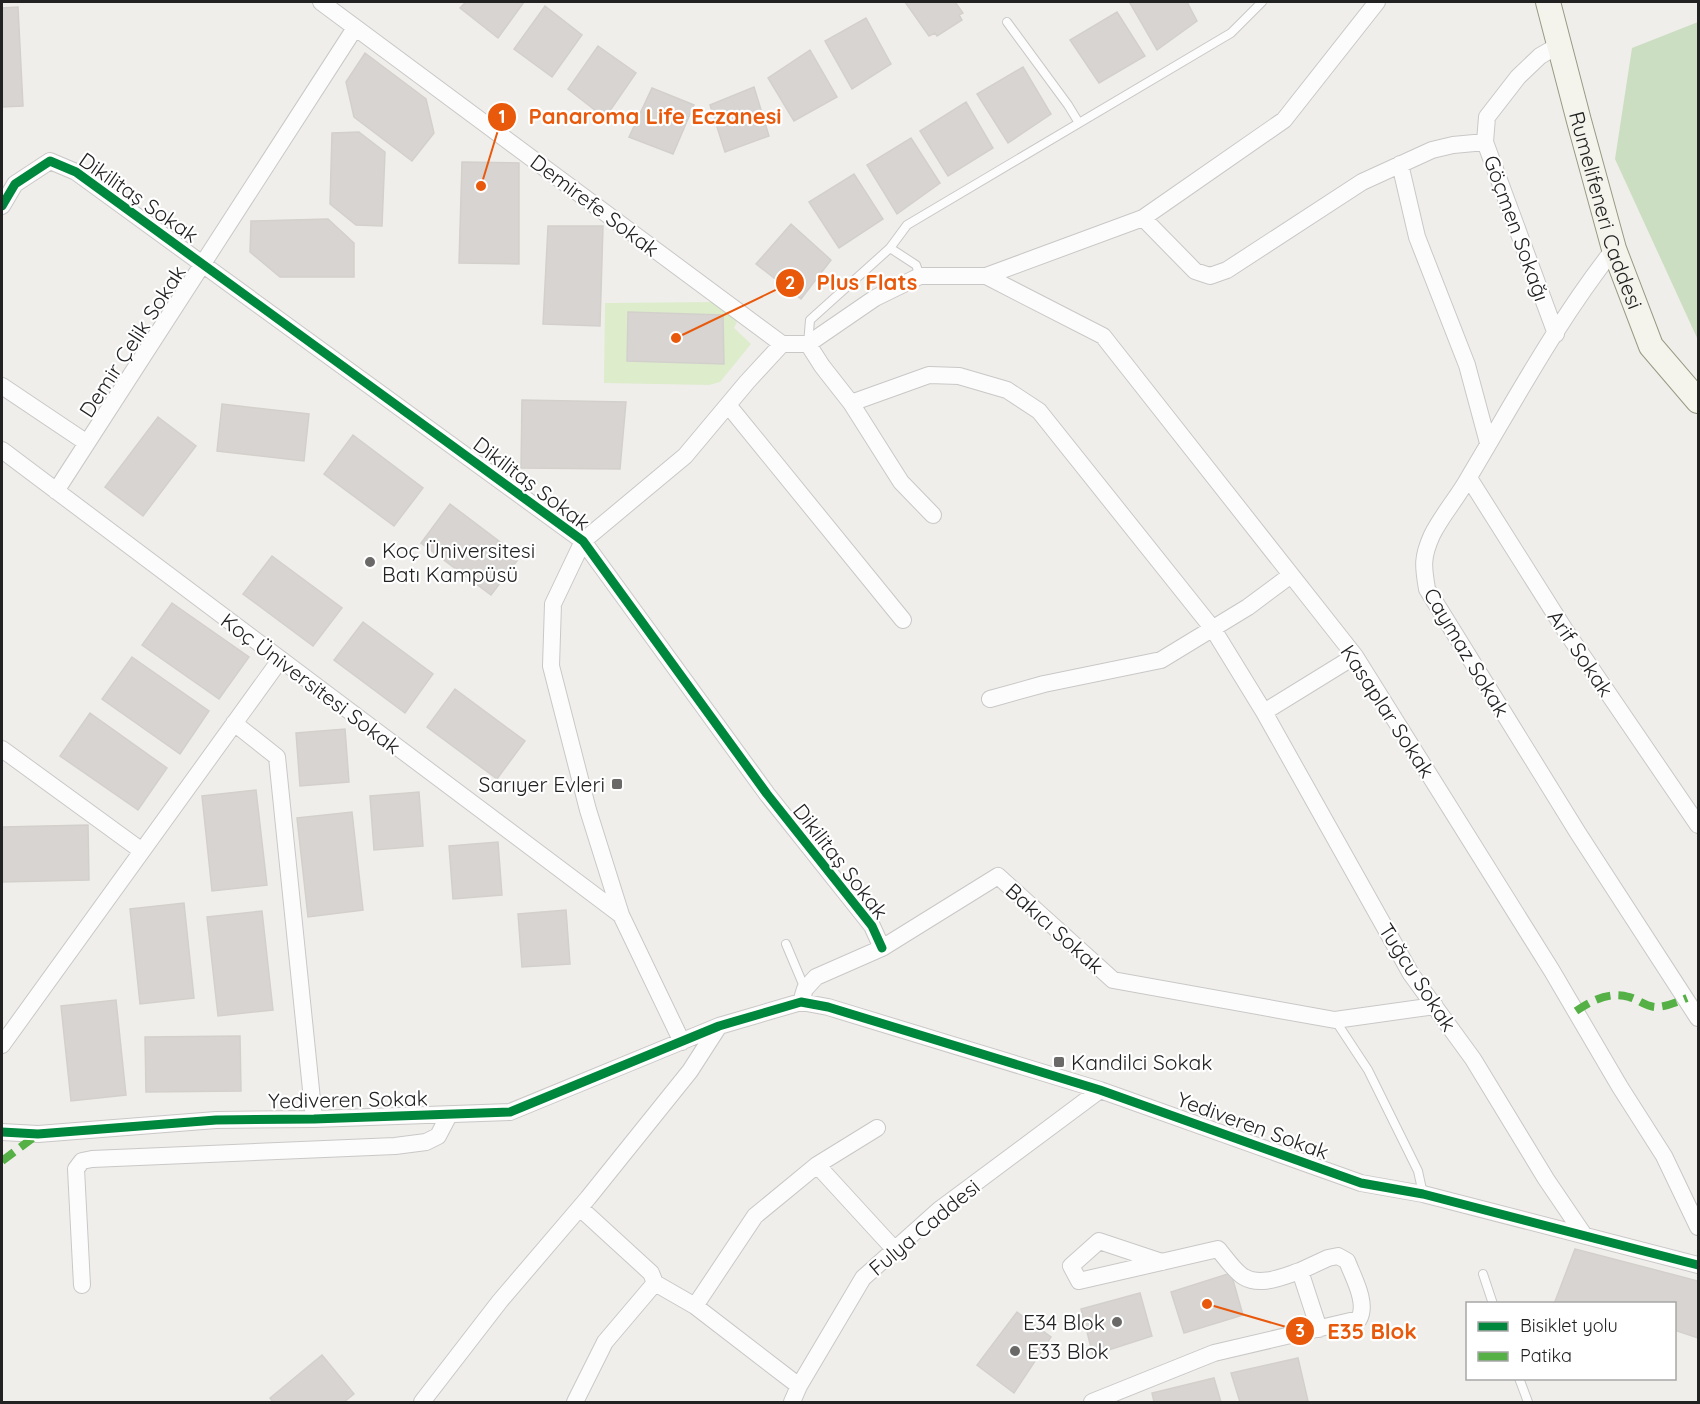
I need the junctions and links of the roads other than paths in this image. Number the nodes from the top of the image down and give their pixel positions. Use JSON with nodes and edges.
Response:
{"nodes":[{"id":1,"x":321,"y":2,"type":"edge"},
{"id":2,"x":1262,"y":2,"type":"edge"},
{"id":3,"x":1377,"y":2,"type":"edge"},
{"id":4,"x":1548,"y":2,"type":"edge"},
{"id":5,"x":1007,"y":22,"type":"dead end"},
{"id":6,"x":355,"y":28,"type":"junction"},
{"id":7,"x":1560,"y":45,"type":"junction"},
{"id":8,"x":1079,"y":123,"type":"junction"},
{"id":9,"x":1485,"y":142,"type":"junction"},
{"id":10,"x":1400,"y":164,"type":"junction"},
{"id":11,"x":2,"y":206,"type":"edge"},
{"id":12,"x":1143,"y":218,"type":"junction"},
{"id":13,"x":890,"y":248,"type":"junction"},
{"id":14,"x":1614,"y":249,"type":"junction"},
{"id":15,"x":204,"y":264,"type":"junction"},
{"id":16,"x":920,"y":276,"type":"junction"},
{"id":17,"x":986,"y":276,"type":"junction"},
{"id":18,"x":1556,"y":334,"type":"junction"},
{"id":19,"x":782,"y":344,"type":"junction"},
{"id":20,"x":808,"y":344,"type":"junction"},
{"id":21,"x":2,"y":386,"type":"edge"},
{"id":22,"x":1698,"y":401,"type":"edge"},
{"id":23,"x":851,"y":403,"type":"junction"},
{"id":24,"x":728,"y":405,"type":"junction"},
{"id":25,"x":87,"y":443,"type":"junction"},
{"id":26,"x":1488,"y":443,"type":"junction"},
{"id":27,"x":2,"y":450,"type":"edge"},
{"id":28,"x":1469,"y":478,"type":"junction"},
{"id":29,"x":56,"y":491,"type":"junction"},
{"id":30,"x":933,"y":515,"type":"dead end"},
{"id":31,"x":583,"y":541,"type":"junction"},
{"id":32,"x":1291,"y":575,"type":"junction"},
{"id":33,"x":903,"y":620,"type":"dead end"},
{"id":34,"x":1213,"y":629,"type":"junction"},
{"id":35,"x":1355,"y":656,"type":"junction"},
{"id":36,"x":280,"y":660,"type":"junction"},
{"id":37,"x":990,"y":699,"type":"dead end"},
{"id":38,"x":1264,"y":712,"type":"junction"},
{"id":39,"x":234,"y":723,"type":"junction"},
{"id":40,"x":2,"y":749,"type":"edge"},
{"id":41,"x":1698,"y":825,"type":"edge"},
{"id":42,"x":142,"y":851,"type":"junction"},
{"id":43,"x":621,"y":915,"type":"junction"},
{"id":44,"x":786,"y":944,"type":"dead end"},
{"id":45,"x":882,"y":948,"type":"junction"},
{"id":46,"x":803,"y":996,"type":"junction"},
{"id":47,"x":1435,"y":1006,"type":"junction"},
{"id":48,"x":1698,"y":1018,"type":"edge"},
{"id":49,"x":1335,"y":1020,"type":"junction"},
{"id":50,"x":719,"y":1026,"type":"junction"},
{"id":51,"x":682,"y":1042,"type":"junction"},
{"id":52,"x":2,"y":1045,"type":"edge"},
{"id":53,"x":1100,"y":1090,"type":"junction"},
{"id":54,"x":449,"y":1114,"type":"junction"},
{"id":55,"x":314,"y":1119,"type":"junction"},
{"id":56,"x":877,"y":1128,"type":"dead end"},
{"id":57,"x":2,"y":1132,"type":"edge"},
{"id":58,"x":817,"y":1165,"type":"junction"},
{"id":59,"x":1423,"y":1194,"type":"junction"},
{"id":60,"x":580,"y":1208,"type":"junction"},
{"id":61,"x":1698,"y":1227,"type":"edge"},
{"id":62,"x":1584,"y":1235,"type":"junction"},
{"id":63,"x":895,"y":1250,"type":"junction"},
{"id":64,"x":1162,"y":1262,"type":"junction"},
{"id":65,"x":1698,"y":1265,"type":"edge"},
{"id":66,"x":1300,"y":1271,"type":"junction"},
{"id":67,"x":1483,"y":1274,"type":"dead end"},
{"id":68,"x":655,"y":1283,"type":"junction"},
{"id":69,"x":82,"y":1285,"type":"dead end"},
{"id":70,"x":1492,"y":1302,"type":"edge"},
{"id":71,"x":695,"y":1306,"type":"junction"},
{"id":72,"x":1319,"y":1329,"type":"junction"},
{"id":73,"x":1520,"y":1380,"type":"edge"},
{"id":74,"x":799,"y":1386,"type":"junction"},
{"id":75,"x":422,"y":1402,"type":"edge"},
{"id":76,"x":575,"y":1402,"type":"edge"},
{"id":77,"x":792,"y":1402,"type":"edge"},
{"id":78,"x":1092,"y":1402,"type":"edge"},
{"id":79,"x":1528,"y":1402,"type":"edge"}],
"edges":[{"from":1,"to":6,"type":"street","name":"Demirefe Sokak"},
{"from":2,"to":8,"type":"lane"},
{"from":3,"to":12,"type":"street"},
{"from":4,"to":7,"type":"street","name":"Rumelifeneri Caddesi"},
{"from":5,"to":8,"type":"lane"},
{"from":6,"to":15,"type":"street","name":"Demir Çelik Sokak"},
{"from":6,"to":19,"type":"street","name":"Demirefe Sokak"},
{"from":7,"to":9,"type":"street","name":"Göçmen Sokağı"},
{"from":7,"to":14,"type":"street","name":"Rumelifeneri Caddesi"},
{"from":8,"to":13,"type":"lane"},
{"from":9,"to":10,"type":"street"},
{"from":9,"to":18,"type":"street","name":"Göçmen Sokağı"},
{"from":10,"to":12,"type":"street"},
{"from":10,"to":26,"type":"street"},
{"from":11,"to":15,"type":"street","name":"Dikilitaş Sokak"},
{"from":12,"to":17,"type":"street"},
{"from":13,"to":16,"type":"lane"},
{"from":13,"to":20,"type":"lane"},
{"from":14,"to":18,"type":"street","name":"Caymaz Sokak"},
{"from":14,"to":22,"type":"street","name":"Rumelifeneri Caddesi"},
{"from":15,"to":25,"type":"street","name":"Demir Çelik Sokak"},
{"from":15,"to":31,"type":"street","name":"Dikilitaş Sokak"},
{"from":16,"to":17,"type":"street"},
{"from":16,"to":20,"type":"street"},
{"from":17,"to":32,"type":"street","name":"Kasaplar Sokak"},
{"from":18,"to":26,"type":"street","name":"Caymaz Sokak"},
{"from":19,"to":20,"type":"street"},
{"from":19,"to":24,"type":"street"},
{"from":20,"to":23,"type":"street"},
{"from":21,"to":25,"type":"street"},
{"from":23,"to":30,"type":"street"},
{"from":23,"to":34,"type":"street","name":"Tuğcu Sokak"},
{"from":24,"to":31,"type":"street"},
{"from":24,"to":33,"type":"street"},
{"from":25,"to":29,"type":"street","name":"Demir Çelik Sokak"},
{"from":26,"to":28,"type":"street","name":"Caymaz Sokak"},
{"from":27,"to":29,"type":"street","name":"Koç Üniversitesi Sokak"},
{"from":28,"to":41,"type":"street","name":"Arif Sokak"},
{"from":28,"to":48,"type":"street","name":"Caymaz Sokak"},
{"from":29,"to":36,"type":"street","name":"Koç Üniversitesi Sokak"},
{"from":31,"to":43,"type":"street"},
{"from":31,"to":45,"type":"street","name":"Dikilitaş Sokak"},
{"from":32,"to":34,"type":"street"},
{"from":32,"to":35,"type":"street","name":"Kasaplar Sokak"},
{"from":34,"to":37,"type":"street"},
{"from":34,"to":38,"type":"street","name":"Tuğcu Sokak"},
{"from":35,"to":38,"type":"street"},
{"from":35,"to":61,"type":"street","name":"Kasaplar Sokak"},
{"from":36,"to":39,"type":"street"},
{"from":36,"to":43,"type":"street","name":"Koç Üniversitesi Sokak"},
{"from":38,"to":47,"type":"street","name":"Tuğcu Sokak"},
{"from":39,"to":42,"type":"street"},
{"from":39,"to":55,"type":"street"},
{"from":40,"to":42,"type":"street"},
{"from":42,"to":52,"type":"street"},
{"from":43,"to":51,"type":"street"},
{"from":44,"to":46,"type":"lane"},
{"from":45,"to":46,"type":"street"},
{"from":45,"to":49,"type":"street","name":"Bakıcı Sokak"},
{"from":46,"to":50,"type":"street","name":"Yediveren Sokak"},
{"from":46,"to":53,"type":"street","name":"Yediveren Sokak"},
{"from":47,"to":49,"type":"street"},
{"from":47,"to":62,"type":"street","name":"Tuğcu Sokak"},
{"from":49,"to":59,"type":"lane"},
{"from":50,"to":51,"type":"street","name":"Yediveren Sokak"},
{"from":50,"to":60,"type":"street"},
{"from":51,"to":54,"type":"street","name":"Yediveren Sokak"},
{"from":53,"to":59,"type":"street","name":"Yediveren Sokak"},
{"from":53,"to":63,"type":"street","name":"Fulya Caddesi"},
{"from":54,"to":55,"type":"street","name":"Yediveren Sokak"},
{"from":54,"to":69,"type":"street"},
{"from":55,"to":57,"type":"street","name":"Yediveren Sokak"},
{"from":56,"to":58,"type":"street"},
{"from":58,"to":63,"type":"street"},
{"from":58,"to":71,"type":"street"},
{"from":59,"to":62,"type":"street","name":"Yediveren Sokak"},
{"from":60,"to":68,"type":"street"},
{"from":60,"to":75,"type":"street"},
{"from":62,"to":65,"type":"street","name":"Yediveren Sokak"},
{"from":63,"to":74,"type":"street","name":"Fulya Caddesi"},
{"from":64,"to":64,"type":"street"},
{"from":64,"to":66,"type":"street"},
{"from":66,"to":72,"type":"street"},
{"from":66,"to":72,"type":"street"},
{"from":67,"to":70,"type":"lane"},
{"from":68,"to":71,"type":"street"},
{"from":68,"to":76,"type":"street"},
{"from":71,"to":74,"type":"street"},
{"from":72,"to":78,"type":"street"},
{"from":73,"to":79,"type":"lane"},
{"from":74,"to":77,"type":"street","name":"Fulya Caddesi"}]}
